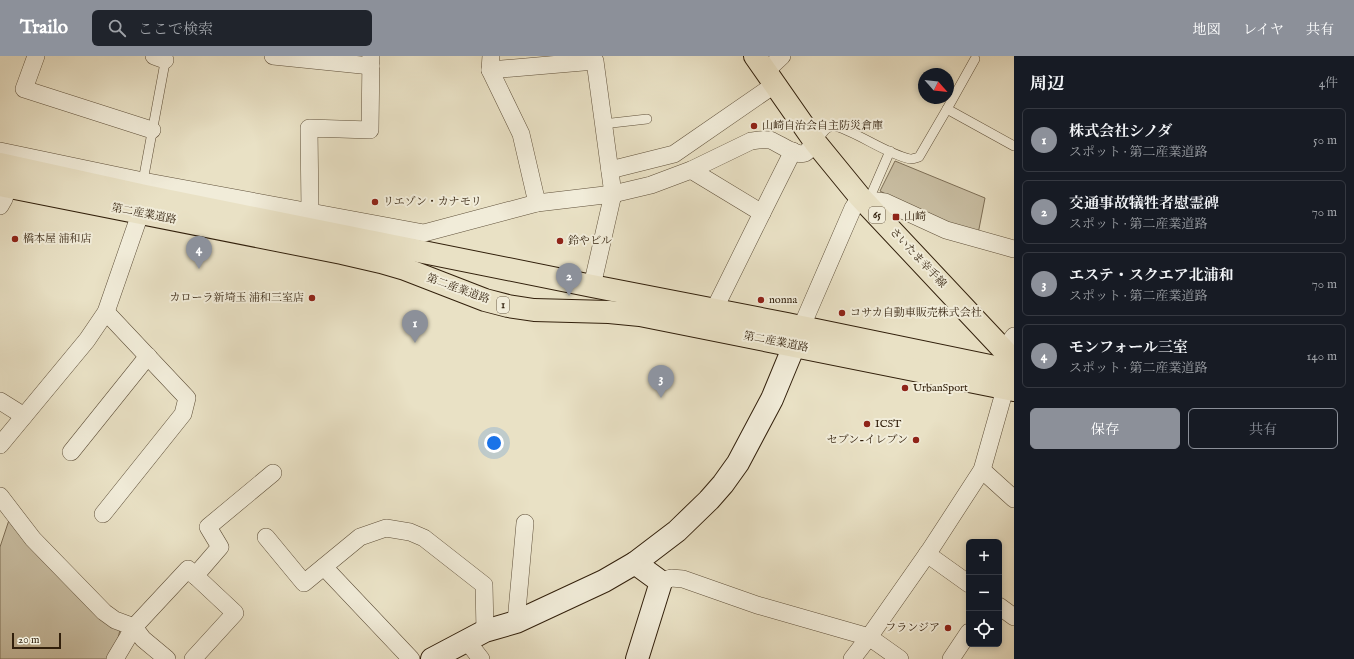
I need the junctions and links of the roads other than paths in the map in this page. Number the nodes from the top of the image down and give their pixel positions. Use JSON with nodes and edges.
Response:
{"nodes":[{"id":1,"x":36,"y":56,"type":"edge"},
{"id":2,"x":273,"y":56,"type":"edge"},
{"id":3,"x":782,"y":56,"type":"edge"},
{"id":4,"x":162,"y":57,"type":"edge"},
{"id":5,"x":599,"y":59,"type":"edge"},
{"id":6,"x":975,"y":59,"type":"dead end"},
{"id":7,"x":371,"y":61,"type":"edge"},
{"id":8,"x":490,"y":63,"type":"edge"},
{"id":9,"x":764,"y":71,"type":"edge"},
{"id":10,"x":947,"y":109,"type":"junction"},
{"id":11,"x":647,"y":119,"type":"dead end"},
{"id":12,"x":603,"y":124,"type":"junction"},
{"id":13,"x":152,"y":130,"type":"junction"},
{"id":14,"x":815,"y":142,"type":"junction"},
{"id":15,"x":1014,"y":146,"type":"edge"},
{"id":16,"x":0,"y":151,"type":"edge"},
{"id":17,"x":890,"y":151,"type":"junction"},
{"id":18,"x":792,"y":152,"type":"junction"},
{"id":19,"x":0,"y":164,"type":"edge"},
{"id":20,"x":610,"y":170,"type":"junction"},
{"id":21,"x":691,"y":170,"type":"junction"},
{"id":22,"x":142,"y":181,"type":"junction"},
{"id":23,"x":3,"y":193,"type":"edge"},
{"id":24,"x":613,"y":194,"type":"junction"},
{"id":25,"x":864,"y":201,"type":"junction"},
{"id":26,"x":537,"y":203,"type":"junction"},
{"id":27,"x":310,"y":211,"type":"junction"},
{"id":28,"x":140,"y":214,"type":"junction"},
{"id":29,"x":762,"y":214,"type":"junction"},
{"id":30,"x":1014,"y":249,"type":"edge"},
{"id":31,"x":592,"y":286,"type":"junction"},
{"id":32,"x":714,"y":310,"type":"junction"},
{"id":33,"x":106,"y":312,"type":"junction"},
{"id":34,"x":798,"y":337,"type":"junction"},
{"id":35,"x":1011,"y":349,"type":"edge"},
{"id":36,"x":148,"y":356,"type":"junction"},
{"id":37,"x":1011,"y":383,"type":"edge"},
{"id":38,"x":0,"y":401,"type":"edge"},
{"id":39,"x":24,"y":416,"type":"junction"},
{"id":40,"x":0,"y":445,"type":"edge"},
{"id":41,"x":71,"y":452,"type":"dead end"},
{"id":42,"x":982,"y":470,"type":"junction"},
{"id":43,"x":273,"y":473,"type":"dead end"},
{"id":44,"x":0,"y":496,"type":"edge"},
{"id":45,"x":1014,"y":499,"type":"edge"},
{"id":46,"x":103,"y":514,"type":"dead end"},
{"id":47,"x":525,"y":523,"type":"dead end"},
{"id":48,"x":266,"y":538,"type":"dead end"},
{"id":49,"x":927,"y":554,"type":"junction"},
{"id":50,"x":635,"y":563,"type":"junction"},
{"id":51,"x":324,"y":567,"type":"junction"},
{"id":52,"x":195,"y":576,"type":"junction"},
{"id":53,"x":661,"y":582,"type":"junction"},
{"id":54,"x":966,"y":582,"type":"edge"},
{"id":55,"x":1002,"y":608,"type":"edge"},
{"id":56,"x":1014,"y":617,"type":"edge"},
{"id":57,"x":516,"y":622,"type":"junction"},
{"id":58,"x":134,"y":627,"type":"junction"},
{"id":59,"x":476,"y":636,"type":"junction"},
{"id":60,"x":966,"y":636,"type":"edge"},
{"id":61,"x":869,"y":637,"type":"junction"},
{"id":62,"x":115,"y":659,"type":"edge"},
{"id":63,"x":167,"y":659,"type":"edge"},
{"id":64,"x":194,"y":659,"type":"edge"},
{"id":65,"x":411,"y":659,"type":"edge"},
{"id":66,"x":432,"y":659,"type":"edge"},
{"id":67,"x":481,"y":659,"type":"edge"},
{"id":68,"x":637,"y":659,"type":"edge"},
{"id":69,"x":852,"y":659,"type":"edge"},
{"id":70,"x":900,"y":659,"type":"edge"},
{"id":71,"x":951,"y":659,"type":"edge"}],
"edges":[{"from":1,"to":13,"type":"street"},
{"from":2,"to":7,"type":"street"},
{"from":3,"to":9,"type":"street"},
{"from":4,"to":13,"type":"lane"},
{"from":5,"to":8,"type":"street"},
{"from":5,"to":12,"type":"street"},
{"from":6,"to":10,"type":"lane"},
{"from":7,"to":27,"type":"street"},
{"from":8,"to":26,"type":"street"},
{"from":9,"to":14,"type":"main road","name":"さいたま幸手線","number":"65"},
{"from":9,"to":20,"type":"street"},
{"from":10,"to":15,"type":"lane"},
{"from":10,"to":17,"type":"lane"},
{"from":11,"to":12,"type":"lane"},
{"from":12,"to":20,"type":"street"},
{"from":13,"to":22,"type":"lane"},
{"from":14,"to":17,"type":"lane"},
{"from":14,"to":18,"type":"street"},
{"from":14,"to":25,"type":"main road","name":"さいたま幸手線","number":"65"},
{"from":16,"to":22,"type":"street"},
{"from":17,"to":25,"type":"lane"},
{"from":18,"to":21,"type":"street"},
{"from":18,"to":29,"type":"street"},
{"from":19,"to":31,"type":"main road","name":"第二産業道路","number":"1"},
{"from":20,"to":24,"type":"street"},
{"from":21,"to":24,"type":"street"},
{"from":21,"to":29,"type":"street"},
{"from":22,"to":27,"type":"street"},
{"from":23,"to":28,"type":"main road","name":"第二産業道路","number":"1"},
{"from":24,"to":26,"type":"street"},
{"from":24,"to":31,"type":"street"},
{"from":25,"to":30,"type":"street"},
{"from":25,"to":34,"type":"street"},
{"from":25,"to":35,"type":"main road","name":"さいたま幸手線","number":"65"},
{"from":26,"to":27,"type":"street"},
{"from":28,"to":33,"type":"street"},
{"from":28,"to":34,"type":"main road","name":"第二産業道路","number":"1"},
{"from":29,"to":32,"type":"street"},
{"from":31,"to":32,"type":"main road","name":"第二産業道路","number":"1"},
{"from":32,"to":34,"type":"main road","name":"第二産業道路","number":"1"},
{"from":33,"to":36,"type":"street"},
{"from":33,"to":39,"type":"street"},
{"from":34,"to":37,"type":"main road","name":"第二産業道路","number":"1"},
{"from":34,"to":50,"type":"street"},
{"from":36,"to":41,"type":"street"},
{"from":36,"to":46,"type":"street"},
{"from":37,"to":42,"type":"street"},
{"from":38,"to":39,"type":"street"},
{"from":39,"to":40,"type":"street"},
{"from":42,"to":45,"type":"street"},
{"from":42,"to":49,"type":"street"},
{"from":43,"to":52,"type":"street"},
{"from":44,"to":58,"type":"street"},
{"from":47,"to":57,"type":"street"},
{"from":48,"to":51,"type":"street"},
{"from":49,"to":54,"type":"street"},
{"from":49,"to":61,"type":"street"},
{"from":50,"to":53,"type":"street"},
{"from":50,"to":57,"type":"street"},
{"from":51,"to":59,"type":"street"},
{"from":51,"to":65,"type":"street"},
{"from":52,"to":58,"type":"street"},
{"from":52,"to":64,"type":"street"},
{"from":53,"to":61,"type":"street"},
{"from":53,"to":68,"type":"street"},
{"from":55,"to":56,"type":"street"},
{"from":57,"to":59,"type":"street"},
{"from":58,"to":62,"type":"street"},
{"from":58,"to":63,"type":"street"},
{"from":59,"to":66,"type":"street"},
{"from":59,"to":67,"type":"street"},
{"from":60,"to":71,"type":"street"},
{"from":61,"to":69,"type":"street"},
{"from":61,"to":70,"type":"street"}]}
